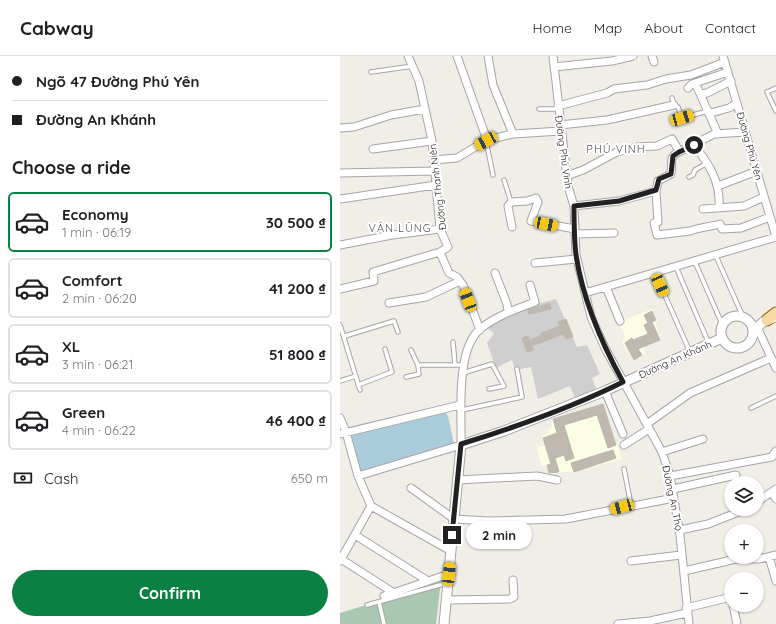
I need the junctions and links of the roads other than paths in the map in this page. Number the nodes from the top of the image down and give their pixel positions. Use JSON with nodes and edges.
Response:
{"nodes":[{"id":1,"x":408,"y":56,"type":"edge"},
{"id":2,"x":457,"y":56,"type":"edge"},
{"id":3,"x":488,"y":56,"type":"edge"},
{"id":4,"x":552,"y":56,"type":"edge"},
{"id":5,"x":634,"y":56,"type":"edge"},
{"id":6,"x":724,"y":59,"type":"edge"},
{"id":7,"x":413,"y":66,"type":"junction"},
{"id":8,"x":554,"y":67,"type":"junction"},
{"id":9,"x":371,"y":72,"type":"dead end"},
{"id":10,"x":728,"y":72,"type":"junction"},
{"id":11,"x":731,"y":81,"type":"junction"},
{"id":12,"x":688,"y":88,"type":"dead end"},
{"id":13,"x":776,"y":88,"type":"edge"},
{"id":14,"x":673,"y":102,"type":"joint"},
{"id":15,"x":737,"y":103,"type":"junction"},
{"id":16,"x":558,"y":108,"type":"junction"},
{"id":17,"x":539,"y":109,"type":"dead end"},
{"id":18,"x":425,"y":110,"type":"junction"},
{"id":19,"x":708,"y":111,"type":"junction"},
{"id":20,"x":776,"y":112,"type":"edge"},
{"id":21,"x":340,"y":128,"type":"edge"},
{"id":22,"x":561,"y":128,"type":"junction"},
{"id":23,"x":745,"y":132,"type":"junction"},
{"id":24,"x":514,"y":134,"type":"junction"},
{"id":25,"x":718,"y":134,"type":"junction"},
{"id":26,"x":432,"y":141,"type":"junction"},
{"id":27,"x":487,"y":141,"type":"junction"},
{"id":28,"x":694,"y":145,"type":"junction"},
{"id":29,"x":373,"y":149,"type":"dead end"},
{"id":30,"x":679,"y":152,"type":"junction"},
{"id":31,"x":433,"y":160,"type":"junction"},
{"id":32,"x":707,"y":163,"type":"junction"},
{"id":33,"x":434,"y":171,"type":"junction"},
{"id":34,"x":757,"y":171,"type":"junction"},
{"id":35,"x":340,"y":173,"type":"edge"},
{"id":36,"x":494,"y":175,"type":"dead end"},
{"id":37,"x":566,"y":176,"type":"junction"},
{"id":38,"x":689,"y":177,"type":"dead end"},
{"id":39,"x":504,"y":180,"type":"dead end"},
{"id":40,"x":436,"y":185,"type":"junction"},
{"id":41,"x":718,"y":186,"type":"junction"},
{"id":42,"x":656,"y":190,"type":"junction"},
{"id":43,"x":764,"y":197,"type":"junction"},
{"id":44,"x":340,"y":199,"type":"edge"},
{"id":45,"x":511,"y":202,"type":"junction"},
{"id":46,"x":574,"y":206,"type":"junction"},
{"id":47,"x":719,"y":208,"type":"junction"},
{"id":48,"x":703,"y":209,"type":"dead end"},
{"id":49,"x":770,"y":217,"type":"junction"},
{"id":50,"x":512,"y":227,"type":"dead end"},
{"id":51,"x":440,"y":229,"type":"junction"},
{"id":52,"x":575,"y":232,"type":"junction"},
{"id":53,"x":614,"y":233,"type":"dead end"},
{"id":54,"x":776,"y":237,"type":"edge"},
{"id":55,"x":340,"y":245,"type":"edge"},
{"id":56,"x":440,"y":252,"type":"junction"},
{"id":57,"x":716,"y":256,"type":"junction"},
{"id":58,"x":577,"y":259,"type":"junction"},
{"id":59,"x":695,"y":262,"type":"junction"},
{"id":60,"x":535,"y":263,"type":"dead end"},
{"id":61,"x":676,"y":268,"type":"junction"},
{"id":62,"x":654,"y":272,"type":"junction"},
{"id":63,"x":495,"y":273,"type":"dead end"},
{"id":64,"x":460,"y":281,"type":"junction"},
{"id":65,"x":530,"y":285,"type":"dead end"},
{"id":66,"x":606,"y":286,"type":"junction"},
{"id":67,"x":340,"y":289,"type":"edge"},
{"id":68,"x":585,"y":293,"type":"junction"},
{"id":69,"x":389,"y":303,"type":"dead end"},
{"id":70,"x":508,"y":311,"type":"junction"},
{"id":71,"x":620,"y":320,"type":"dead end"},
{"id":72,"x":746,"y":320,"type":"junction"},
{"id":73,"x":767,"y":321,"type":"edge"},
{"id":74,"x":340,"y":324,"type":"edge"},
{"id":75,"x":722,"y":324,"type":"junction"},
{"id":76,"x":480,"y":330,"type":"junction"},
{"id":77,"x":398,"y":332,"type":"dead end"},
{"id":78,"x":345,"y":336,"type":"junction"},
{"id":79,"x":722,"y":338,"type":"junction"},
{"id":80,"x":454,"y":342,"type":"dead end"},
{"id":81,"x":709,"y":344,"type":"junction"},
{"id":82,"x":386,"y":349,"type":"dead end"},
{"id":83,"x":411,"y":350,"type":"dead end"},
{"id":84,"x":690,"y":352,"type":"junction"},
{"id":85,"x":774,"y":357,"type":"edge"},
{"id":86,"x":418,"y":365,"type":"junction"},
{"id":87,"x":455,"y":365,"type":"junction"},
{"id":88,"x":464,"y":365,"type":"junction"},
{"id":89,"x":776,"y":368,"type":"edge"},
{"id":90,"x":517,"y":370,"type":"dead end"},
{"id":91,"x":462,"y":373,"type":"junction"},
{"id":92,"x":356,"y":376,"type":"junction"},
{"id":93,"x":406,"y":377,"type":"dead end"},
{"id":94,"x":340,"y":382,"type":"edge"},
{"id":95,"x":623,"y":382,"type":"junction"},
{"id":96,"x":358,"y":385,"type":"junction"},
{"id":97,"x":360,"y":390,"type":"dead end"},
{"id":98,"x":489,"y":390,"type":"dead end"},
{"id":99,"x":605,"y":391,"type":"junction"},
{"id":100,"x":776,"y":396,"type":"edge"},
{"id":101,"x":461,"y":408,"type":"junction"},
{"id":102,"x":751,"y":408,"type":"dead end"},
{"id":103,"x":340,"y":418,"type":"edge"},
{"id":104,"x":648,"y":426,"type":"junction"},
{"id":105,"x":343,"y":433,"type":"edge"},
{"id":106,"x":623,"y":434,"type":"dead end"},
{"id":107,"x":703,"y":439,"type":"dead end"},
{"id":108,"x":461,"y":444,"type":"junction"},
{"id":109,"x":624,"y":445,"type":"dead end"},
{"id":110,"x":776,"y":450,"type":"edge"},
{"id":111,"x":662,"y":452,"type":"junction"},
{"id":112,"x":624,"y":469,"type":"dead end"},
{"id":113,"x":736,"y":475,"type":"dead end"},
{"id":114,"x":358,"y":476,"type":"junction"},
{"id":115,"x":670,"y":476,"type":"junction"},
{"id":116,"x":458,"y":480,"type":"junction"},
{"id":117,"x":557,"y":480,"type":"dead end"},
{"id":118,"x":411,"y":488,"type":"dead end"},
{"id":119,"x":673,"y":489,"type":"junction"},
{"id":120,"x":774,"y":491,"type":"edge"},
{"id":121,"x":764,"y":497,"type":"edge"},
{"id":122,"x":674,"y":498,"type":"junction"},
{"id":123,"x":776,"y":499,"type":"edge"},
{"id":124,"x":632,"y":505,"type":"junction"},
{"id":125,"x":371,"y":506,"type":"junction"},
{"id":126,"x":728,"y":516,"type":"edge"},
{"id":127,"x":454,"y":519,"type":"junction"},
{"id":128,"x":680,"y":530,"type":"junction"},
{"id":129,"x":355,"y":535,"type":"junction"},
{"id":130,"x":451,"y":551,"type":"junction"},
{"id":131,"x":681,"y":555,"type":"junction"},
{"id":132,"x":773,"y":556,"type":"edge"},
{"id":133,"x":341,"y":557,"type":"edge"},
{"id":134,"x":631,"y":561,"type":"dead end"},
{"id":135,"x":684,"y":571,"type":"junction"},
{"id":136,"x":449,"y":578,"type":"junction"},
{"id":137,"x":513,"y":580,"type":"dead end"},
{"id":138,"x":428,"y":581,"type":"junction"},
{"id":139,"x":776,"y":581,"type":"edge"},
{"id":140,"x":394,"y":593,"type":"junction"},
{"id":141,"x":382,"y":599,"type":"junction"},
{"id":142,"x":724,"y":599,"type":"edge"},
{"id":143,"x":446,"y":600,"type":"junction"},
{"id":144,"x":367,"y":605,"type":"dead end"},
{"id":145,"x":687,"y":610,"type":"junction"},
{"id":146,"x":735,"y":612,"type":"edge"},
{"id":147,"x":384,"y":624,"type":"edge"},
{"id":148,"x":444,"y":624,"type":"edge"},
{"id":149,"x":618,"y":624,"type":"edge"},
{"id":150,"x":624,"y":624,"type":"edge"},
{"id":151,"x":689,"y":624,"type":"edge"},
{"id":152,"x":738,"y":624,"type":"edge"}],
"edges":[{"from":1,"to":7,"type":"street","name":"Đường Thanh Niên"},
{"from":2,"to":27,"type":"street"},
{"from":3,"to":24,"type":"street"},
{"from":4,"to":8,"type":"street","name":"Đường Phú Vinh"},
{"from":5,"to":8,"type":"street"},
{"from":6,"to":10,"type":"street","name":"Đường Phú Yên"},
{"from":6,"to":16,"type":"street"},
{"from":7,"to":9,"type":"lane"},
{"from":7,"to":18,"type":"street","name":"Đường Thanh Niên"},
{"from":8,"to":16,"type":"street","name":"Đường Phú Vinh"},
{"from":10,"to":11,"type":"street","name":"Đường Phú Yên"},
{"from":10,"to":12,"type":"street"},
{"from":11,"to":15,"type":"street","name":"Đường Phú Yên"},
{"from":11,"to":19,"type":"street"},
{"from":13,"to":20,"type":"lane"},
{"from":14,"to":19,"type":"lane"},
{"from":14,"to":22,"type":"street"},
{"from":15,"to":19,"type":"street"},
{"from":15,"to":23,"type":"street","name":"Đường Phú Yên"},
{"from":16,"to":17,"type":"lane"},
{"from":16,"to":22,"type":"street","name":"Đường Phú Vinh"},
{"from":18,"to":21,"type":"street"},
{"from":18,"to":26,"type":"street","name":"Đường Thanh Niên"},
{"from":19,"to":25,"type":"street"},
{"from":22,"to":24,"type":"street"},
{"from":22,"to":37,"type":"street","name":"Đường Phú Vinh"},
{"from":23,"to":25,"type":"street"},
{"from":23,"to":34,"type":"street","name":"Đường Phú Yên"},
{"from":24,"to":27,"type":"street"},
{"from":25,"to":28,"type":"street"},
{"from":26,"to":29,"type":"street"},
{"from":26,"to":31,"type":"street","name":"Đường Thanh Niên"},
{"from":27,"to":31,"type":"street"},
{"from":27,"to":36,"type":"lane"},
{"from":28,"to":30,"type":"street"},
{"from":28,"to":32,"type":"street"},
{"from":30,"to":37,"type":"street"},
{"from":30,"to":42,"type":"street"},
{"from":31,"to":33,"type":"street","name":"Đường Thanh Niên"},
{"from":32,"to":38,"type":"lane"},
{"from":32,"to":41,"type":"street"},
{"from":33,"to":35,"type":"street"},
{"from":33,"to":40,"type":"street","name":"Đường Thanh Niên"},
{"from":34,"to":41,"type":"street"},
{"from":34,"to":43,"type":"street","name":"Đường Phú Yên"},
{"from":37,"to":46,"type":"street","name":"Đường Phú Vinh"},
{"from":39,"to":45,"type":"lane"},
{"from":40,"to":44,"type":"street"},
{"from":40,"to":51,"type":"street","name":"Đường Thanh Niên"},
{"from":41,"to":47,"type":"street"},
{"from":42,"to":46,"type":"street"},
{"from":42,"to":49,"type":"street"},
{"from":43,"to":47,"type":"street"},
{"from":43,"to":49,"type":"street","name":"Đường Phú Yên"},
{"from":45,"to":50,"type":"street"},
{"from":45,"to":52,"type":"street"},
{"from":46,"to":52,"type":"street","name":"Đường Phú Vinh"},
{"from":47,"to":48,"type":"street"},
{"from":49,"to":54,"type":"street","name":"Đường Phú Yên"},
{"from":51,"to":55,"type":"street"},
{"from":51,"to":56,"type":"street","name":"Đường Thanh Niên"},
{"from":52,"to":53,"type":"street"},
{"from":52,"to":58,"type":"street","name":"Đường Phú Vinh"},
{"from":54,"to":57,"type":"street"},
{"from":56,"to":64,"type":"street"},
{"from":56,"to":67,"type":"street"},
{"from":57,"to":59,"type":"street"},
{"from":57,"to":72,"type":"lane"},
{"from":58,"to":60,"type":"street"},
{"from":58,"to":68,"type":"street","name":"Đường Phú Vinh"},
{"from":59,"to":61,"type":"street"},
{"from":59,"to":75,"type":"lane"},
{"from":61,"to":62,"type":"street"},
{"from":61,"to":81,"type":"lane"},
{"from":62,"to":66,"type":"street"},
{"from":62,"to":84,"type":"lane"},
{"from":63,"to":70,"type":"street"},
{"from":64,"to":69,"type":"street"},
{"from":64,"to":76,"type":"street"},
{"from":65,"to":70,"type":"street"},
{"from":66,"to":68,"type":"street"},
{"from":66,"to":71,"type":"street"},
{"from":68,"to":95,"type":"street","name":"Đường Phú Vinh"},
{"from":70,"to":76,"type":"street"},
{"from":72,"to":73,"type":"street"},
{"from":72,"to":75,"type":"street"},
{"from":73,"to":79,"type":"street"},
{"from":73,"to":85,"type":"street"},
{"from":74,"to":78,"type":"lane"},
{"from":75,"to":79,"type":"street"},
{"from":76,"to":88,"type":"street"},
{"from":77,"to":78,"type":"lane"},
{"from":78,"to":92,"type":"lane"},
{"from":79,"to":81,"type":"street","name":"Đường An Khánh"},
{"from":80,"to":87,"type":"lane"},
{"from":81,"to":84,"type":"street","name":"Đường An Khánh"},
{"from":82,"to":96,"type":"lane"},
{"from":83,"to":86,"type":"lane"},
{"from":84,"to":95,"type":"street","name":"Đường An Khánh"},
{"from":85,"to":89,"type":"street"},
{"from":85,"to":104,"type":"street"},
{"from":86,"to":87,"type":"lane"},
{"from":86,"to":93,"type":"lane"},
{"from":87,"to":88,"type":"lane"},
{"from":88,"to":91,"type":"street"},
{"from":90,"to":101,"type":"lane"},
{"from":91,"to":98,"type":"lane"},
{"from":91,"to":101,"type":"street"},
{"from":92,"to":94,"type":"lane"},
{"from":92,"to":96,"type":"lane"},
{"from":95,"to":99,"type":"street","name":"Đường An Khánh"},
{"from":95,"to":104,"type":"street","name":"Đường An Thọ"},
{"from":96,"to":97,"type":"lane"},
{"from":99,"to":106,"type":"street"},
{"from":99,"to":108,"type":"street","name":"Đường An Khánh"},
{"from":100,"to":102,"type":"lane"},
{"from":101,"to":105,"type":"street"},
{"from":101,"to":108,"type":"street"},
{"from":103,"to":105,"type":"street"},
{"from":104,"to":109,"type":"street"},
{"from":104,"to":111,"type":"street","name":"Đường An Thọ"},
{"from":105,"to":114,"type":"street"},
{"from":107,"to":111,"type":"street"},
{"from":108,"to":114,"type":"street"},
{"from":108,"to":116,"type":"street"},
{"from":110,"to":115,"type":"street"},
{"from":111,"to":115,"type":"street","name":"Đường An Thọ"},
{"from":112,"to":124,"type":"lane"},
{"from":113,"to":119,"type":"street"},
{"from":114,"to":125,"type":"street"},
{"from":115,"to":119,"type":"street","name":"Đường An Thọ"},
{"from":116,"to":117,"type":"street"},
{"from":116,"to":127,"type":"street"},
{"from":118,"to":127,"type":"street"},
{"from":119,"to":122,"type":"street","name":"Đường An Thọ"},
{"from":120,"to":121,"type":"street"},
{"from":120,"to":123,"type":"street"},
{"from":122,"to":124,"type":"street"},
{"from":122,"to":128,"type":"street","name":"Đường An Thọ"},
{"from":124,"to":127,"type":"street"},
{"from":125,"to":129,"type":"street"},
{"from":125,"to":130,"type":"street"},
{"from":126,"to":128,"type":"street"},
{"from":127,"to":130,"type":"street"},
{"from":128,"to":131,"type":"street","name":"Đường An Thọ"},
{"from":129,"to":133,"type":"street"},
{"from":129,"to":138,"type":"street"},
{"from":130,"to":136,"type":"street"},
{"from":131,"to":134,"type":"street"},
{"from":131,"to":135,"type":"street","name":"Đường An Thọ"},
{"from":132,"to":135,"type":"street"},
{"from":132,"to":139,"type":"street"},
{"from":133,"to":140,"type":"street"},
{"from":135,"to":145,"type":"street","name":"Đường An Thọ"},
{"from":136,"to":138,"type":"street"},
{"from":136,"to":141,"type":"lane"},
{"from":136,"to":143,"type":"street"},
{"from":137,"to":143,"type":"street"},
{"from":138,"to":140,"type":"street"},
{"from":140,"to":141,"type":"street"},
{"from":141,"to":144,"type":"lane"},
{"from":141,"to":147,"type":"lane"},
{"from":142,"to":145,"type":"street"},
{"from":143,"to":148,"type":"street"},
{"from":145,"to":150,"type":"street"},
{"from":145,"to":151,"type":"street","name":"Đường An Thọ"},
{"from":146,"to":152,"type":"street"},
{"from":149,"to":150,"type":"street"}]}
